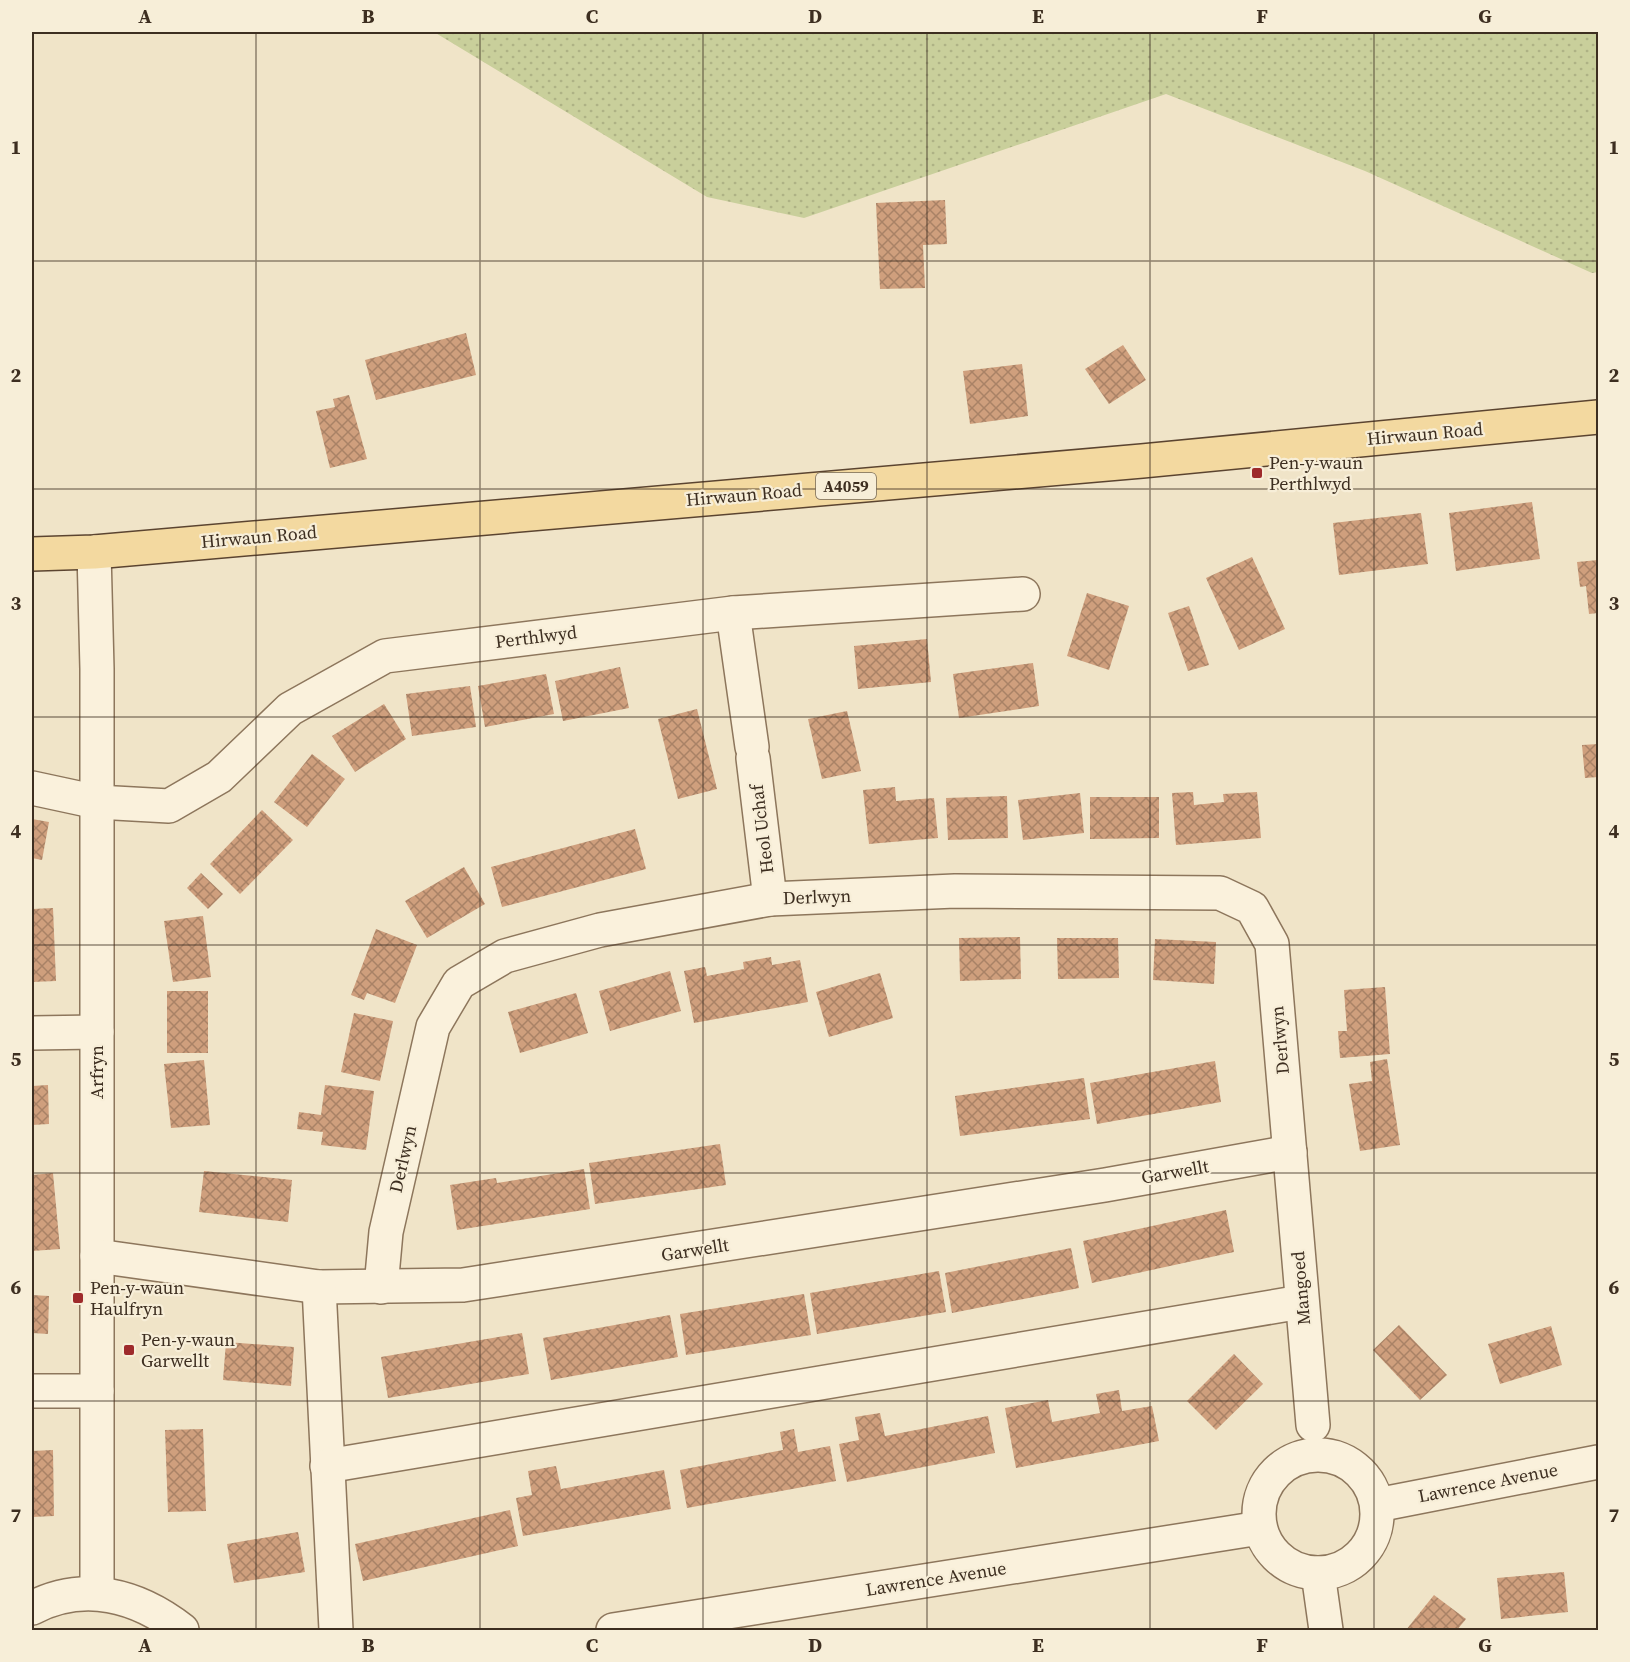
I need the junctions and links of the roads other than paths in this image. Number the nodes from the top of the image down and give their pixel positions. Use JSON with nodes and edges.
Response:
{"nodes":[{"id":1,"x":1599,"y":417,"type":"edge"},
{"id":2,"x":94,"y":552,"type":"junction"},
{"id":3,"x":32,"y":554,"type":"edge"},
{"id":4,"x":1023,"y":594,"type":"dead end"},
{"id":5,"x":733,"y":614,"type":"junction"},
{"id":6,"x":32,"y":788,"type":"edge"},
{"id":7,"x":97,"y":802,"type":"junction"},
{"id":8,"x":770,"y":899,"type":"junction"},
{"id":9,"x":97,"y":1032,"type":"junction"},
{"id":10,"x":32,"y":1033,"type":"edge"},
{"id":11,"x":1290,"y":1152,"type":"junction"},
{"id":12,"x":97,"y":1256,"type":"junction"},
{"id":13,"x":319,"y":1287,"type":"junction"},
{"id":14,"x":381,"y":1287,"type":"junction"},
{"id":15,"x":1301,"y":1302,"type":"junction"},
{"id":16,"x":32,"y":1391,"type":"edge"},
{"id":17,"x":97,"y":1391,"type":"junction"},
{"id":18,"x":1313,"y":1425,"type":"dead end"},
{"id":19,"x":1599,"y":1462,"type":"edge"},
{"id":20,"x":327,"y":1466,"type":"junction"},
{"id":21,"x":1377,"y":1505,"type":"junction"},
{"id":22,"x":1260,"y":1528,"type":"junction"},
{"id":23,"x":1318,"y":1573,"type":"junction"},
{"id":24,"x":97,"y":1593,"type":"junction"},
{"id":25,"x":32,"y":1608,"type":"edge"},
{"id":26,"x":182,"y":1630,"type":"edge"},
{"id":27,"x":336,"y":1630,"type":"edge"},
{"id":28,"x":613,"y":1630,"type":"edge"},
{"id":29,"x":1326,"y":1630,"type":"edge"}],
"edges":[{"from":1,"to":2,"type":"main road","name":"Hirwaun Road","number":"A4059"},
{"from":2,"to":3,"type":"main road","name":"Hirwaun Road","number":"A4059"},
{"from":2,"to":7,"type":"street","name":"Arfryn"},
{"from":4,"to":5,"type":"street","name":"Perthlwyd"},
{"from":5,"to":7,"type":"street","name":"Perthlwyd"},
{"from":5,"to":8,"type":"street","name":"Heol Uchaf"},
{"from":6,"to":7,"type":"street","name":"Perthlwyd"},
{"from":7,"to":9,"type":"street","name":"Arfryn"},
{"from":8,"to":11,"type":"street","name":"Derlwyn"},
{"from":8,"to":14,"type":"street","name":"Derlwyn"},
{"from":9,"to":10,"type":"street"},
{"from":9,"to":12,"type":"street","name":"Arfryn"},
{"from":11,"to":14,"type":"street","name":"Garwellt"},
{"from":11,"to":15,"type":"street","name":"Mangoed"},
{"from":12,"to":13,"type":"street","name":"Garwellt"},
{"from":12,"to":17,"type":"street","name":"Arfryn"},
{"from":13,"to":14,"type":"street","name":"Garwellt"},
{"from":13,"to":20,"type":"street"},
{"from":15,"to":18,"type":"street","name":"Mangoed"},
{"from":15,"to":20,"type":"street"},
{"from":16,"to":17,"type":"street"},
{"from":17,"to":24,"type":"street","name":"Arfryn"},
{"from":19,"to":21,"type":"street","name":"Lawrence Avenue"},
{"from":20,"to":27,"type":"street"},
{"from":21,"to":22,"type":"street"},
{"from":21,"to":23,"type":"street"},
{"from":22,"to":23,"type":"street"},
{"from":22,"to":28,"type":"street","name":"Lawrence Avenue"},
{"from":23,"to":29,"type":"street"},
{"from":24,"to":25,"type":"street"},
{"from":24,"to":26,"type":"street"}]}
